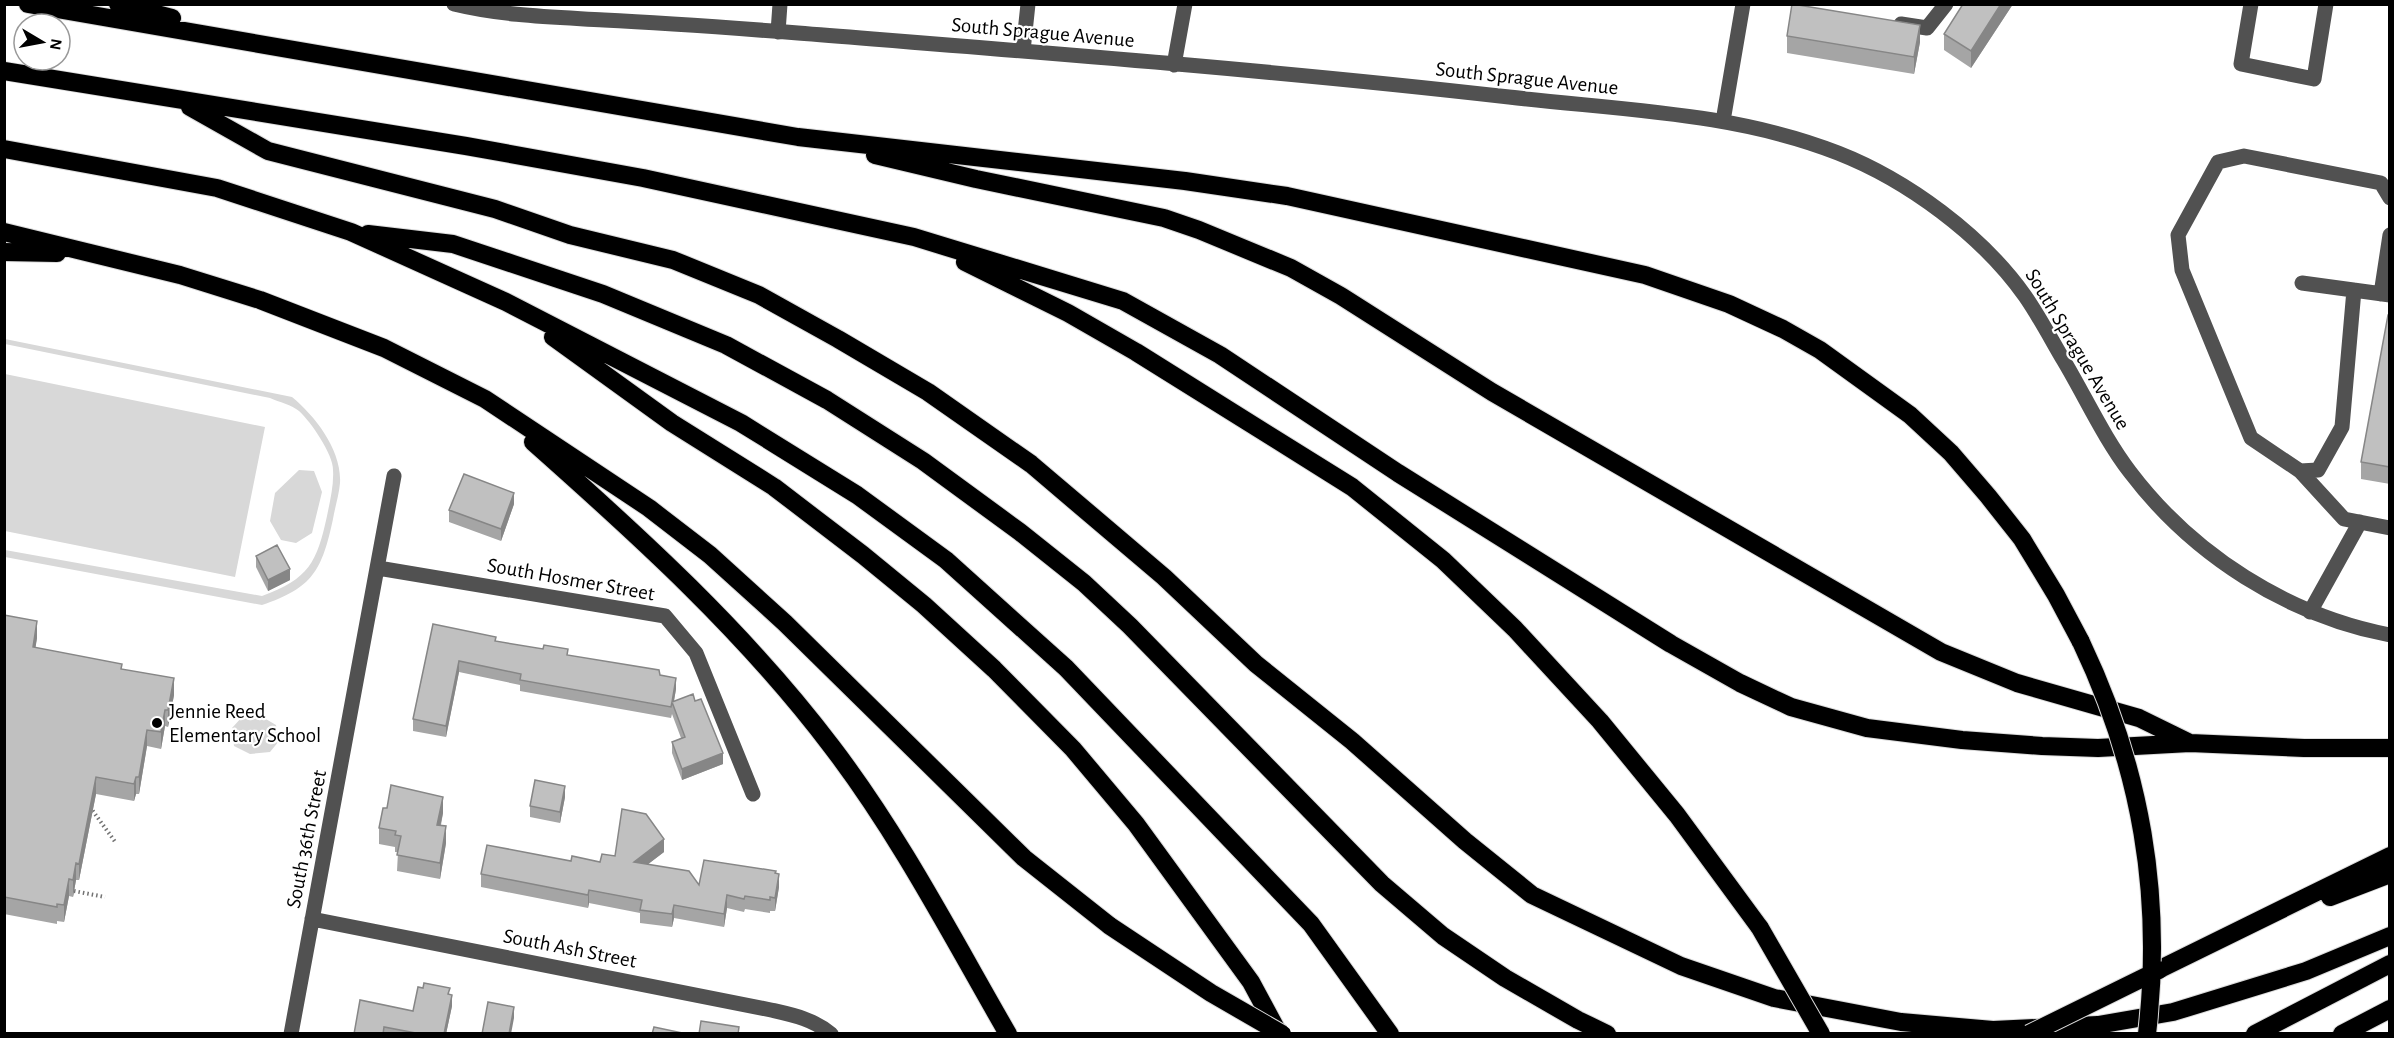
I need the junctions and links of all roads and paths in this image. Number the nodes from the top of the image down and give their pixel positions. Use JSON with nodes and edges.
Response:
{"nodes":[{"id":1,"x":28,"y":4,"type":"edge"},
{"id":2,"x":118,"y":4,"type":"edge"},
{"id":3,"x":454,"y":4,"type":"edge"},
{"id":4,"x":780,"y":4,"type":"edge"},
{"id":5,"x":1028,"y":4,"type":"edge"},
{"id":6,"x":1185,"y":4,"type":"edge"},
{"id":7,"x":1743,"y":4,"type":"edge"},
{"id":8,"x":1946,"y":4,"type":"edge"},
{"id":9,"x":2251,"y":4,"type":"edge"},
{"id":10,"x":2326,"y":4,"type":"edge"},
{"id":11,"x":544,"y":10,"type":"edge"},
{"id":12,"x":1892,"y":23,"type":"edge"},
{"id":13,"x":778,"y":32,"type":"junction"},
{"id":14,"x":1023,"y":51,"type":"junction"},
{"id":15,"x":354,"y":61,"type":"junction"},
{"id":16,"x":1174,"y":65,"type":"junction"},
{"id":17,"x":4,"y":71,"type":"edge"},
{"id":18,"x":179,"y":101,"type":"junction"},
{"id":19,"x":1723,"y":121,"type":"junction"},
{"id":20,"x":798,"y":137,"type":"junction"},
{"id":21,"x":4,"y":149,"type":"edge"},
{"id":22,"x":2390,"y":198,"type":"edge"},
{"id":23,"x":4,"y":232,"type":"edge"},
{"id":24,"x":351,"y":232,"type":"junction"},
{"id":25,"x":2390,"y":235,"type":"edge"},
{"id":26,"x":914,"y":237,"type":"junction"},
{"id":27,"x":4,"y":252,"type":"edge"},
{"id":28,"x":94,"y":253,"type":"junction"},
{"id":29,"x":2302,"y":283,"type":"dead end"},
{"id":30,"x":2354,"y":290,"type":"junction"},
{"id":31,"x":2385,"y":294,"type":"edge"},
{"id":32,"x":506,"y":302,"type":"junction"},
{"id":33,"x":485,"y":399,"type":"junction"},
{"id":34,"x":2300,"y":471,"type":"junction"},
{"id":35,"x":394,"y":476,"type":"dead end"},
{"id":36,"x":2360,"y":522,"type":"junction"},
{"id":37,"x":2390,"y":528,"type":"edge"},
{"id":38,"x":378,"y":568,"type":"junction"},
{"id":39,"x":2310,"y":612,"type":"junction"},
{"id":40,"x":2390,"y":635,"type":"edge"},
{"id":41,"x":2190,"y":743,"type":"junction"},
{"id":42,"x":2390,"y":748,"type":"edge"},
{"id":43,"x":753,"y":794,"type":"dead end"},
{"id":44,"x":83,"y":805,"type":"edge"},
{"id":45,"x":116,"y":843,"type":"dead end"},
{"id":46,"x":2390,"y":856,"type":"edge"},
{"id":47,"x":2390,"y":874,"type":"edge"},
{"id":48,"x":74,"y":891,"type":"edge"},
{"id":49,"x":105,"y":897,"type":"dead end"},
{"id":50,"x":312,"y":919,"type":"junction"},
{"id":51,"x":2390,"y":936,"type":"edge"},
{"id":52,"x":2217,"y":941,"type":"junction"},
{"id":53,"x":2390,"y":964,"type":"edge"},
{"id":54,"x":2390,"y":1008,"type":"edge"},
{"id":55,"x":291,"y":1034,"type":"edge"},
{"id":56,"x":831,"y":1034,"type":"edge"},
{"id":57,"x":1008,"y":1034,"type":"edge"},
{"id":58,"x":1281,"y":1034,"type":"edge"},
{"id":59,"x":1390,"y":1034,"type":"edge"},
{"id":60,"x":1607,"y":1034,"type":"edge"},
{"id":61,"x":1821,"y":1034,"type":"edge"},
{"id":62,"x":2029,"y":1034,"type":"edge"},
{"id":63,"x":2147,"y":1034,"type":"edge"},
{"id":64,"x":2255,"y":1034,"type":"edge"},
{"id":65,"x":2342,"y":1034,"type":"edge"}],
"edges":[{"from":1,"to":15,"type":"highway"},
{"from":2,"to":15,"type":"highway"},
{"from":3,"to":11,"type":"street","name":"South Sprague Avenue"},
{"from":4,"to":13,"type":"street"},
{"from":5,"to":14,"type":"street"},
{"from":6,"to":16,"type":"street"},
{"from":7,"to":19,"type":"street"},
{"from":8,"to":12,"type":"street"},
{"from":9,"to":10,"type":"street"},
{"from":11,"to":13,"type":"street","name":"South Sprague Avenue"},
{"from":13,"to":14,"type":"street","name":"South Sprague Avenue"},
{"from":14,"to":16,"type":"street","name":"South Sprague Avenue"},
{"from":15,"to":20,"type":"highway"},
{"from":16,"to":19,"type":"street","name":"South Sprague Avenue"},
{"from":17,"to":18,"type":"highway"},
{"from":18,"to":26,"type":"highway"},
{"from":18,"to":51,"type":"highway"},
{"from":19,"to":39,"type":"street","name":"South Sprague Avenue"},
{"from":20,"to":41,"type":"highway"},
{"from":20,"to":63,"type":"highway","bridge":true},
{"from":21,"to":24,"type":"highway"},
{"from":22,"to":34,"type":"street"},
{"from":23,"to":28,"type":"highway"},
{"from":24,"to":32,"type":"highway"},
{"from":24,"to":60,"type":"highway"},
{"from":25,"to":31,"type":"street"},
{"from":26,"to":41,"type":"highway"},
{"from":26,"to":61,"type":"highway","bridge":true},
{"from":27,"to":28,"type":"highway"},
{"from":28,"to":33,"type":"highway"},
{"from":29,"to":30,"type":"street"},
{"from":30,"to":31,"type":"street"},
{"from":30,"to":34,"type":"street"},
{"from":32,"to":58,"type":"highway"},
{"from":32,"to":59,"type":"highway"},
{"from":33,"to":57,"type":"highway"},
{"from":33,"to":58,"type":"highway","bridge":true},
{"from":34,"to":36,"type":"street"},
{"from":35,"to":38,"type":"street","name":"South 36th Street"},
{"from":36,"to":37,"type":"street"},
{"from":36,"to":39,"type":"street"},
{"from":38,"to":43,"type":"street","name":"South Hosmer Street"},
{"from":38,"to":50,"type":"street","name":"South 36th Street"},
{"from":39,"to":40,"type":"street","name":"South Sprague Avenue"},
{"from":41,"to":42,"type":"highway"},
{"from":44,"to":45,"type":"path"},
{"from":46,"to":52,"type":"highway"},
{"from":47,"to":52,"type":"highway"},
{"from":48,"to":49,"type":"path"},
{"from":50,"to":55,"type":"street","name":"South 36th Street"},
{"from":50,"to":56,"type":"street","name":"South Ash Street"},
{"from":52,"to":62,"type":"highway","bridge":true},
{"from":53,"to":64,"type":"highway"},
{"from":54,"to":65,"type":"highway"}]}
